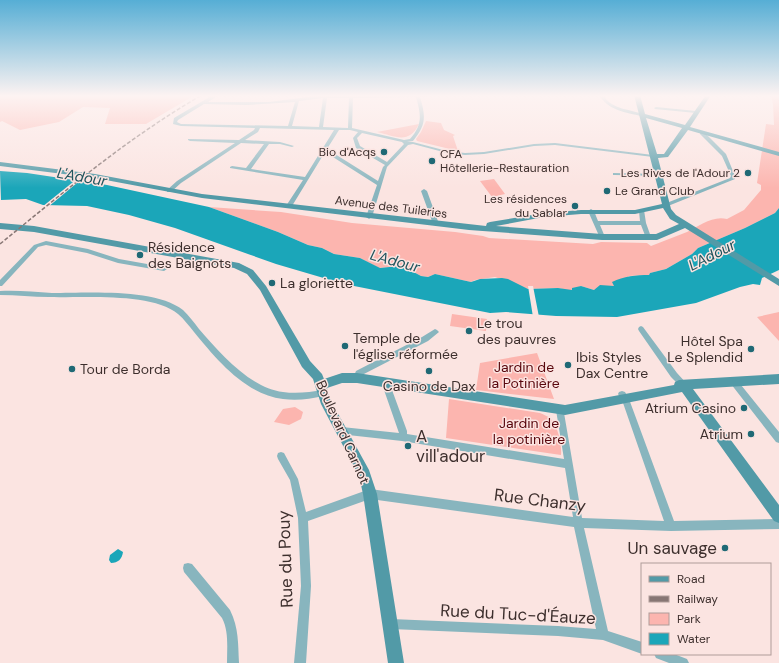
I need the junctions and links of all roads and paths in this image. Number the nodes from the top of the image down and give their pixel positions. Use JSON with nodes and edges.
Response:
{"nodes":[{"id":1,"x":217,"y":126,"type":"edge"},
{"id":2,"x":350,"y":126,"type":"edge"},
{"id":3,"x":421,"y":126,"type":"edge"},
{"id":4,"x":645,"y":126,"type":"edge"},
{"id":5,"x":686,"y":126,"type":"edge"},
{"id":6,"x":689,"y":126,"type":"edge"},
{"id":7,"x":690,"y":126,"type":"edge"},
{"id":8,"x":258,"y":127,"type":"junction"},
{"id":9,"x":290,"y":128,"type":"joint"},
{"id":10,"x":321,"y":128,"type":"joint"},
{"id":11,"x":337,"y":129,"type":"junction"},
{"id":12,"x":350,"y":129,"type":"junction"},
{"id":13,"x":361,"y":130,"type":"junction"},
{"id":14,"x":702,"y":133,"type":"junction"},
{"id":15,"x":718,"y":137,"type":"junction"},
{"id":16,"x":190,"y":140,"type":"dead end"},
{"id":17,"x":412,"y":141,"type":"junction"},
{"id":18,"x":240,"y":142,"type":"junction"},
{"id":19,"x":267,"y":142,"type":"junction"},
{"id":20,"x":405,"y":143,"type":"junction"},
{"id":21,"x":292,"y":146,"type":"dead end"},
{"id":22,"x":324,"y":150,"type":"junction"},
{"id":23,"x":779,"y":154,"type":"edge"},
{"id":24,"x":653,"y":156,"type":"junction"},
{"id":25,"x":0,"y":164,"type":"edge"},
{"id":26,"x":387,"y":164,"type":"junction"},
{"id":27,"x":232,"y":167,"type":"dead end"},
{"id":28,"x":248,"y":169,"type":"junction"},
{"id":29,"x":615,"y":174,"type":"dead end"},
{"id":30,"x":658,"y":175,"type":"junction"},
{"id":31,"x":306,"y":179,"type":"junction"},
{"id":32,"x":380,"y":185,"type":"junction"},
{"id":33,"x":169,"y":191,"type":"junction"},
{"id":34,"x":424,"y":191,"type":"dead end"},
{"id":35,"x":666,"y":205,"type":"junction"},
{"id":36,"x":289,"y":206,"type":"junction"},
{"id":37,"x":642,"y":211,"type":"junction"},
{"id":38,"x":591,"y":212,"type":"junction"},
{"id":39,"x":369,"y":217,"type":"junction"},
{"id":40,"x":596,"y":223,"type":"junction"},
{"id":41,"x":643,"y":223,"type":"junction"},
{"id":42,"x":436,"y":224,"type":"junction"},
{"id":43,"x":0,"y":226,"type":"edge"},
{"id":44,"x":688,"y":227,"type":"junction"},
{"id":45,"x":469,"y":228,"type":"junction"},
{"id":46,"x":602,"y":237,"type":"junction"},
{"id":47,"x":648,"y":237,"type":"junction"},
{"id":48,"x":164,"y":269,"type":"dead end"},
{"id":49,"x":0,"y":284,"type":"edge"},
{"id":50,"x":779,"y":284,"type":"edge"},
{"id":51,"x":0,"y":293,"type":"edge"},
{"id":52,"x":641,"y":330,"type":"dead end"},
{"id":53,"x":435,"y":332,"type":"dead end"},
{"id":54,"x":357,"y":378,"type":"junction"},
{"id":55,"x":779,"y":379,"type":"edge"},
{"id":56,"x":734,"y":382,"type":"junction"},
{"id":57,"x":388,"y":383,"type":"junction"},
{"id":58,"x":684,"y":385,"type":"junction"},
{"id":59,"x":322,"y":389,"type":"junction"},
{"id":60,"x":623,"y":397,"type":"junction"},
{"id":61,"x":560,"y":410,"type":"junction"},
{"id":62,"x":342,"y":431,"type":"junction"},
{"id":63,"x":402,"y":436,"type":"junction"},
{"id":64,"x":779,"y":439,"type":"edge"},
{"id":65,"x":281,"y":456,"type":"dead end"},
{"id":66,"x":569,"y":464,"type":"junction"},
{"id":67,"x":370,"y":494,"type":"junction"},
{"id":68,"x":779,"y":516,"type":"edge"},
{"id":69,"x":303,"y":518,"type":"junction"},
{"id":70,"x":579,"y":522,"type":"junction"},
{"id":71,"x":779,"y":524,"type":"edge"},
{"id":72,"x":671,"y":526,"type":"junction"},
{"id":73,"x":188,"y":568,"type":"dead end"},
{"id":74,"x":391,"y":624,"type":"junction"},
{"id":75,"x":603,"y":635,"type":"junction"},
{"id":76,"x":641,"y":648,"type":"edge"},
{"id":77,"x":663,"y":655,"type":"edge"},
{"id":78,"x":233,"y":663,"type":"edge"},
{"id":79,"x":300,"y":663,"type":"edge"},
{"id":80,"x":396,"y":663,"type":"edge"},
{"id":81,"x":683,"y":663,"type":"edge"}],
"edges":[{"from":1,"to":8,"type":"street"},
{"from":2,"to":12,"type":"street"},
{"from":3,"to":17,"type":"street"},
{"from":4,"to":24,"type":"main road"},
{"from":5,"to":24,"type":"main road"},
{"from":6,"to":14,"type":"main road"},
{"from":7,"to":15,"type":"main road"},
{"from":8,"to":9,"type":"street"},
{"from":8,"to":18,"type":"street"},
{"from":9,"to":10,"type":"street"},
{"from":10,"to":11,"type":"street"},
{"from":11,"to":12,"type":"street"},
{"from":11,"to":22,"type":"street"},
{"from":12,"to":13,"type":"street"},
{"from":13,"to":20,"type":"street"},
{"from":13,"to":26,"type":"street"},
{"from":14,"to":15,"type":"main road"},
{"from":14,"to":35,"type":"street"},
{"from":15,"to":23,"type":"main road"},
{"from":16,"to":18,"type":"street"},
{"from":17,"to":20,"type":"street"},
{"from":17,"to":24,"type":"street"},
{"from":18,"to":19,"type":"street"},
{"from":18,"to":33,"type":"street"},
{"from":19,"to":21,"type":"street"},
{"from":19,"to":28,"type":"street"},
{"from":20,"to":26,"type":"street"},
{"from":22,"to":31,"type":"street"},
{"from":22,"to":32,"type":"street"},
{"from":24,"to":30,"type":"main road"},
{"from":25,"to":33,"type":"main road","name":"Avenue des Tuileries"},
{"from":26,"to":32,"type":"street"},
{"from":27,"to":28,"type":"street"},
{"from":28,"to":31,"type":"street"},
{"from":29,"to":30,"type":"street"},
{"from":30,"to":35,"type":"main road"},
{"from":31,"to":36,"type":"street"},
{"from":32,"to":39,"type":"street"},
{"from":33,"to":36,"type":"main road","name":"Avenue des Tuileries"},
{"from":34,"to":42,"type":"street"},
{"from":35,"to":37,"type":"main road"},
{"from":35,"to":44,"type":"main road"},
{"from":36,"to":39,"type":"main road","name":"Avenue des Tuileries"},
{"from":37,"to":38,"type":"main road"},
{"from":37,"to":41,"type":"street"},
{"from":38,"to":40,"type":"street"},
{"from":38,"to":45,"type":"main road"},
{"from":39,"to":42,"type":"main road","name":"Avenue des Tuileries"},
{"from":40,"to":41,"type":"street"},
{"from":40,"to":46,"type":"street"},
{"from":41,"to":47,"type":"street"},
{"from":42,"to":45,"type":"main road","name":"Avenue des Tuileries"},
{"from":43,"to":59,"type":"main road","name":"Boulevard Carnot"},
{"from":44,"to":47,"type":"main road","name":"Avenue des Tuileries"},
{"from":44,"to":50,"type":"main road"},
{"from":45,"to":46,"type":"main road","name":"Avenue des Tuileries"},
{"from":46,"to":47,"type":"main road","name":"Avenue des Tuileries"},
{"from":48,"to":49,"type":"street"},
{"from":51,"to":59,"type":"street"},
{"from":52,"to":58,"type":"street"},
{"from":53,"to":54,"type":"street"},
{"from":54,"to":57,"type":"main road"},
{"from":54,"to":59,"type":"main road"},
{"from":55,"to":56,"type":"main road"},
{"from":56,"to":58,"type":"main road"},
{"from":56,"to":64,"type":"street"},
{"from":57,"to":61,"type":"main road"},
{"from":57,"to":63,"type":"street"},
{"from":58,"to":60,"type":"main road"},
{"from":58,"to":68,"type":"main road"},
{"from":59,"to":62,"type":"main road","name":"Boulevard Carnot"},
{"from":60,"to":61,"type":"main road"},
{"from":60,"to":72,"type":"street"},
{"from":61,"to":66,"type":"street"},
{"from":62,"to":63,"type":"street"},
{"from":62,"to":67,"type":"main road","name":"Boulevard Carnot"},
{"from":63,"to":66,"type":"street"},
{"from":65,"to":69,"type":"street","name":"Rue du Pouy"},
{"from":66,"to":70,"type":"street"},
{"from":67,"to":69,"type":"street","name":"Rue Chanzy"},
{"from":67,"to":70,"type":"street","name":"Rue Chanzy"},
{"from":67,"to":74,"type":"main road","name":"Boulevard Carnot"},
{"from":69,"to":79,"type":"street","name":"Rue du Pouy"},
{"from":70,"to":72,"type":"street","name":"Rue Chanzy"},
{"from":70,"to":75,"type":"street"},
{"from":71,"to":72,"type":"street","name":"Rue Chanzy"},
{"from":73,"to":78,"type":"street"},
{"from":74,"to":75,"type":"street","name":"Rue du Tuc-d'Éauze"},
{"from":74,"to":80,"type":"main road","name":"Boulevard Carnot"},
{"from":75,"to":76,"type":"street","name":"Rue du Tuc-d'Éauze"},
{"from":77,"to":81,"type":"street"}]}
